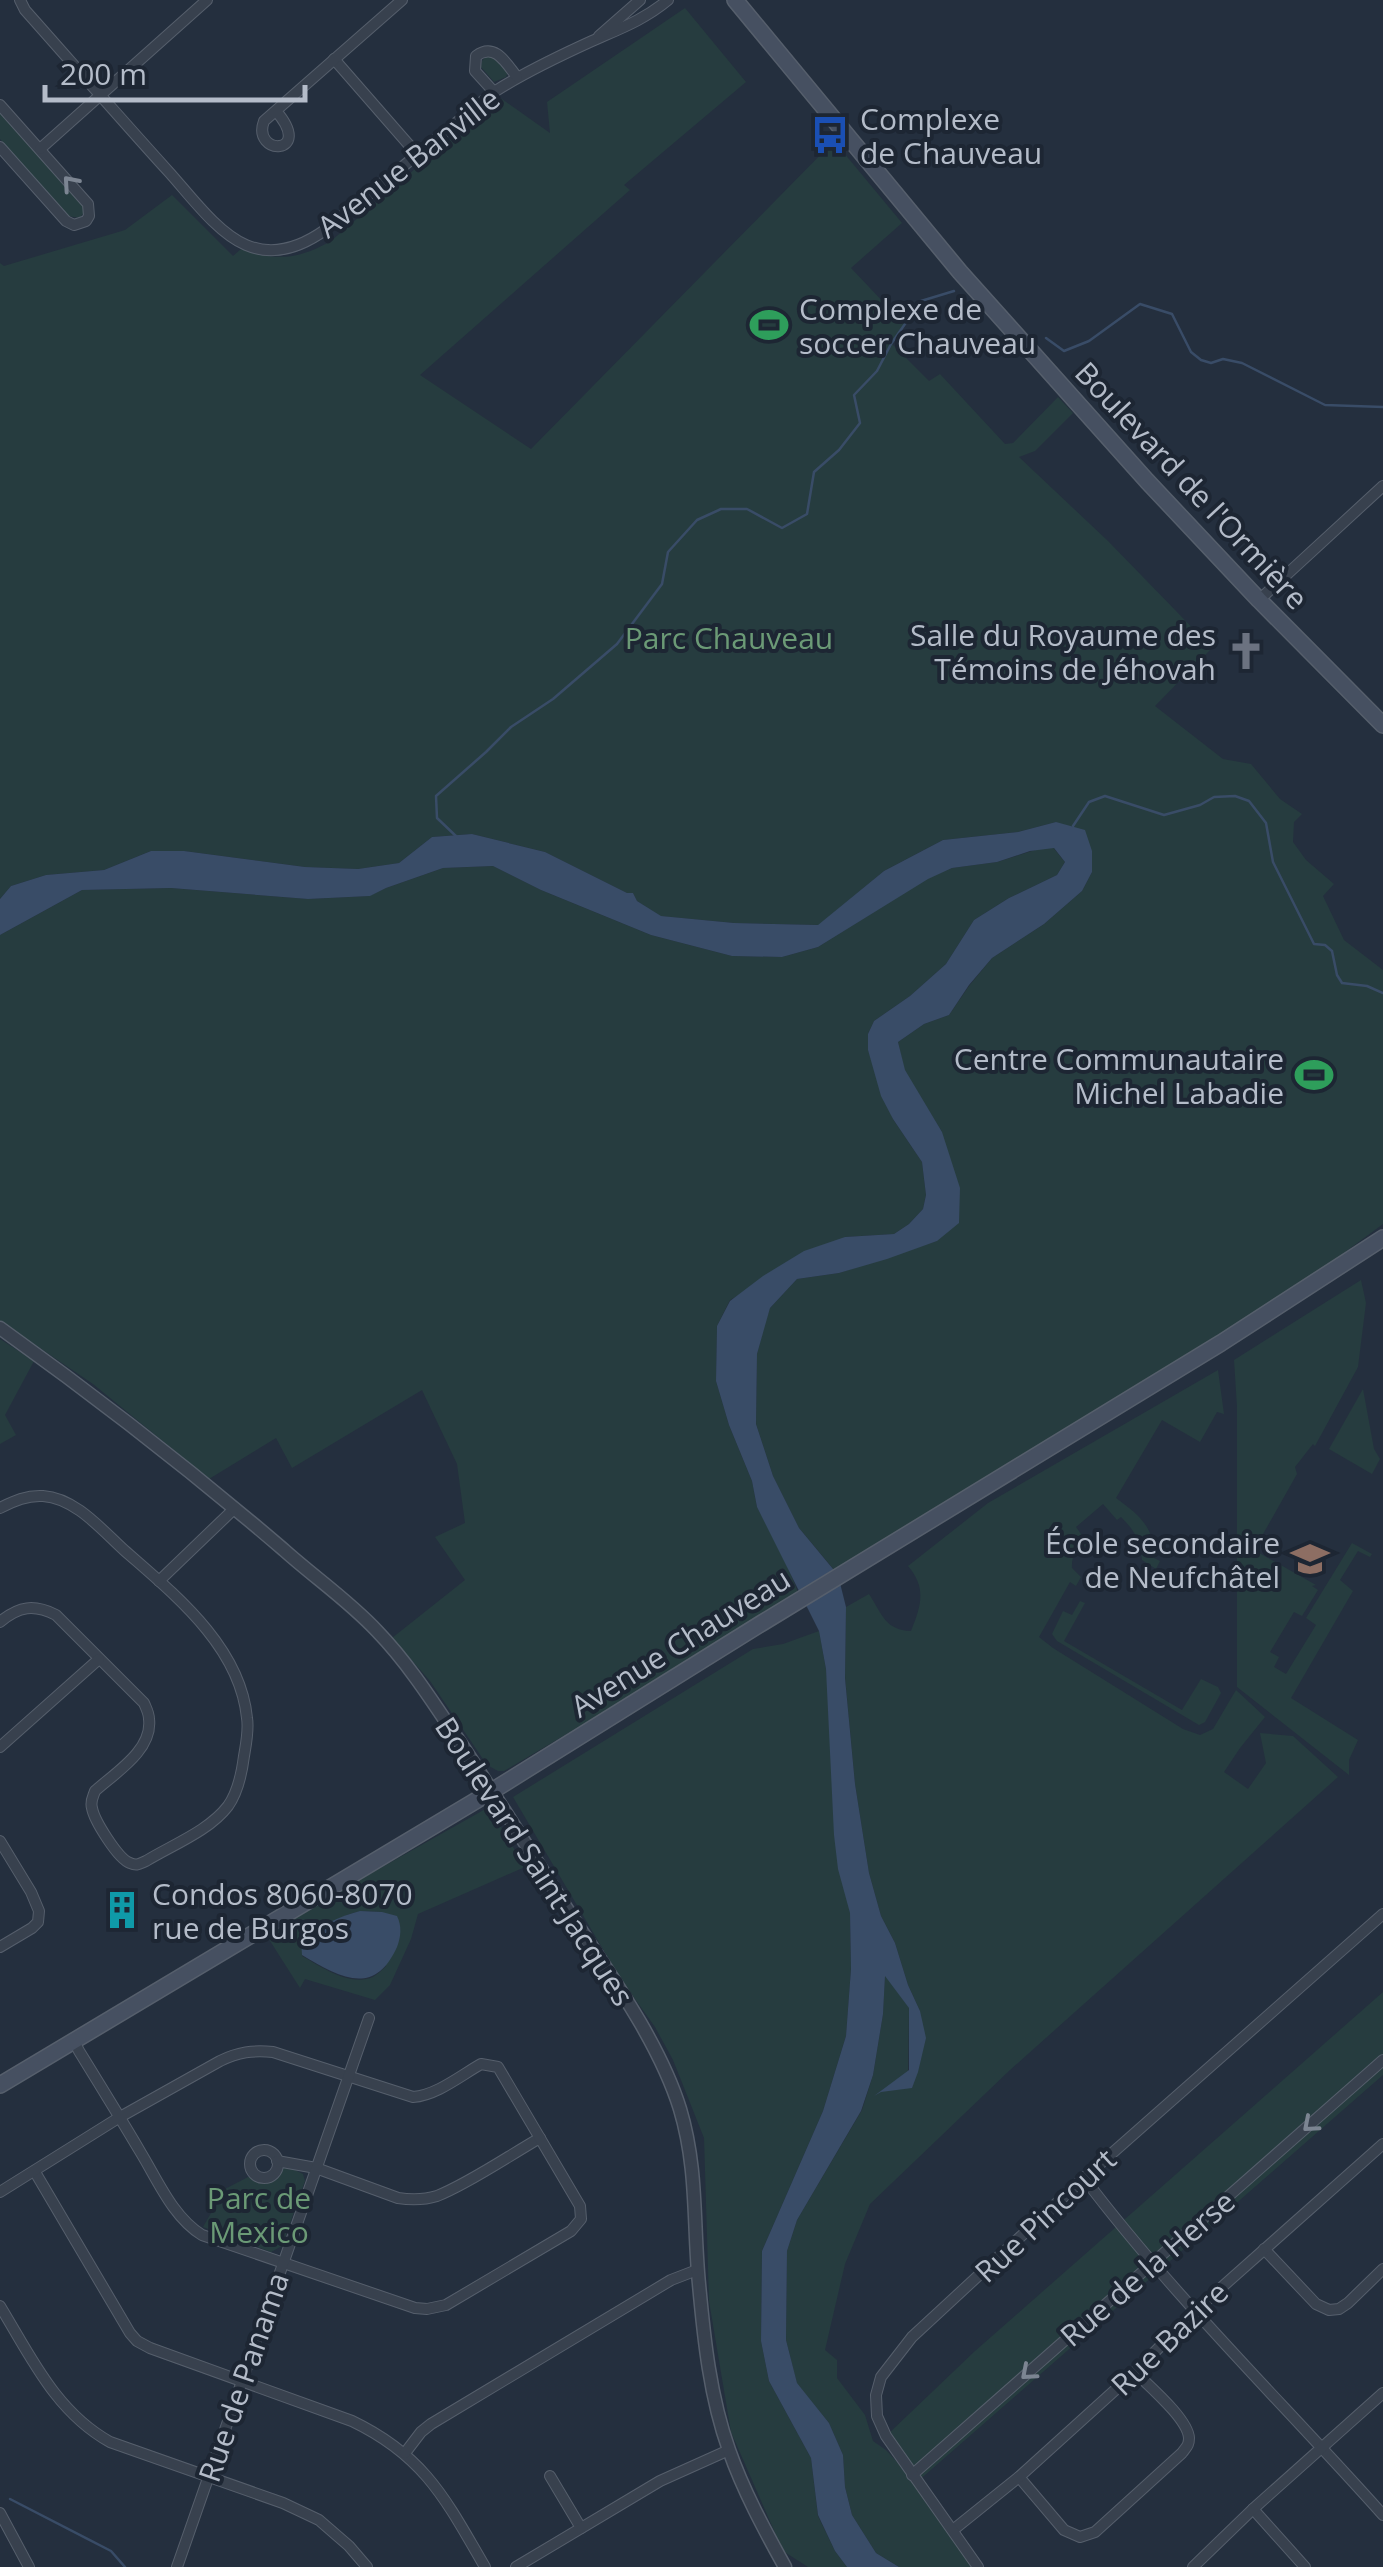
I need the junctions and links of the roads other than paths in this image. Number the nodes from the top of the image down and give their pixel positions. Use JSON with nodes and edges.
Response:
{"nodes":[{"id":1,"x":20,"y":0,"type":"edge"},
{"id":2,"x":207,"y":0,"type":"edge"},
{"id":3,"x":402,"y":0,"type":"edge"},
{"id":4,"x":640,"y":0,"type":"edge"},
{"id":5,"x":668,"y":0,"type":"edge"},
{"id":6,"x":735,"y":0,"type":"edge"},
{"id":7,"x":596,"y":39,"type":"junction"},
{"id":8,"x":334,"y":59,"type":"junction"},
{"id":9,"x":517,"y":77,"type":"junction"},
{"id":10,"x":494,"y":92,"type":"junction"},
{"id":11,"x":100,"y":94,"type":"junction"},
{"id":12,"x":0,"y":106,"type":"edge"},
{"id":13,"x":276,"y":111,"type":"dead end"},
{"id":14,"x":0,"y":146,"type":"edge"},
{"id":15,"x":40,"y":149,"type":"junction"},
{"id":16,"x":416,"y":153,"type":"junction"},
{"id":17,"x":1383,"y":486,"type":"edge"},
{"id":18,"x":1259,"y":600,"type":"junction"},
{"id":19,"x":1383,"y":725,"type":"edge"},
{"id":20,"x":1383,"y":1238,"type":"edge"},
{"id":21,"x":0,"y":1328,"type":"edge"},
{"id":22,"x":0,"y":1508,"type":"edge"},
{"id":23,"x":235,"y":1508,"type":"junction"},
{"id":24,"x":159,"y":1581,"type":"junction"},
{"id":25,"x":0,"y":1622,"type":"edge"},
{"id":26,"x":99,"y":1660,"type":"junction"},
{"id":27,"x":0,"y":1746,"type":"edge"},
{"id":28,"x":492,"y":1791,"type":"junction"},
{"id":29,"x":0,"y":1841,"type":"edge"},
{"id":30,"x":1383,"y":1914,"type":"edge"},
{"id":31,"x":0,"y":1946,"type":"edge"},
{"id":32,"x":369,"y":2018,"type":"dead end"},
{"id":33,"x":74,"y":2042,"type":"junction"},
{"id":34,"x":1383,"y":2060,"type":"edge"},
{"id":35,"x":349,"y":2078,"type":"junction"},
{"id":36,"x":0,"y":2084,"type":"edge"},
{"id":37,"x":120,"y":2117,"type":"junction"},
{"id":38,"x":540,"y":2138,"type":"junction"},
{"id":39,"x":1383,"y":2144,"type":"edge"},
{"id":40,"x":278,"y":2161,"type":"dead end"},
{"id":41,"x":316,"y":2168,"type":"junction"},
{"id":42,"x":35,"y":2172,"type":"junction"},
{"id":43,"x":1084,"y":2178,"type":"junction"},
{"id":44,"x":0,"y":2192,"type":"edge"},
{"id":45,"x":1264,"y":2249,"type":"junction"},
{"id":46,"x":282,"y":2262,"type":"junction"},
{"id":47,"x":1154,"y":2262,"type":"junction"},
{"id":48,"x":1383,"y":2269,"type":"edge"},
{"id":49,"x":698,"y":2270,"type":"junction"},
{"id":50,"x":0,"y":2306,"type":"edge"},
{"id":51,"x":1195,"y":2311,"type":"junction"},
{"id":52,"x":1136,"y":2372,"type":"junction"},
{"id":53,"x":243,"y":2380,"type":"junction"},
{"id":54,"x":1383,"y":2393,"type":"edge"},
{"id":55,"x":1323,"y":2448,"type":"junction"},
{"id":56,"x":729,"y":2450,"type":"junction"},
{"id":57,"x":405,"y":2453,"type":"junction"},
{"id":58,"x":210,"y":2476,"type":"junction"},
{"id":59,"x":550,"y":2476,"type":"dead end"},
{"id":60,"x":912,"y":2476,"type":"junction"},
{"id":61,"x":1018,"y":2477,"type":"junction"},
{"id":62,"x":1252,"y":2509,"type":"junction"},
{"id":63,"x":1383,"y":2514,"type":"edge"},
{"id":64,"x":0,"y":2515,"type":"edge"},
{"id":65,"x":581,"y":2528,"type":"junction"},
{"id":66,"x":953,"y":2530,"type":"junction"},
{"id":67,"x":29,"y":2567,"type":"edge"},
{"id":68,"x":178,"y":2567,"type":"edge"},
{"id":69,"x":367,"y":2567,"type":"edge"},
{"id":70,"x":485,"y":2567,"type":"edge"},
{"id":71,"x":516,"y":2567,"type":"edge"},
{"id":72,"x":785,"y":2567,"type":"edge"},
{"id":73,"x":978,"y":2567,"type":"edge"},
{"id":74,"x":1192,"y":2567,"type":"edge"},
{"id":75,"x":1305,"y":2567,"type":"edge"}],
"edges":[{"from":1,"to":11,"type":"street","name":"Avenue Banville"},
{"from":2,"to":11,"type":"street"},
{"from":3,"to":8,"type":"street"},
{"from":4,"to":7,"type":"street","name":"Avenue Banville"},
{"from":5,"to":7,"type":"street","name":"Avenue Banville"},
{"from":6,"to":18,"type":"main road","name":"Boulevard de l'Ormière"},
{"from":7,"to":9,"type":"street","name":"Avenue Banville"},
{"from":8,"to":13,"type":"street"},
{"from":8,"to":16,"type":"street"},
{"from":9,"to":10,"type":"street","name":"Avenue Banville"},
{"from":9,"to":10,"type":"street"},
{"from":10,"to":16,"type":"street","name":"Avenue Banville"},
{"from":11,"to":15,"type":"street"},
{"from":11,"to":16,"type":"street","name":"Avenue Banville"},
{"from":12,"to":15,"type":"street"},
{"from":14,"to":15,"type":"street","one_way":true},
{"from":17,"to":18,"type":"street"},
{"from":18,"to":19,"type":"main road","name":"Boulevard de l'Ormière"},
{"from":20,"to":28,"type":"main road","name":"Avenue Chauveau"},
{"from":21,"to":23,"type":"street","name":"Boulevard Saint-Jacques"},
{"from":22,"to":24,"type":"street"},
{"from":23,"to":24,"type":"street"},
{"from":23,"to":28,"type":"street","name":"Boulevard Saint-Jacques"},
{"from":24,"to":26,"type":"street"},
{"from":25,"to":26,"type":"street"},
{"from":26,"to":27,"type":"street"},
{"from":28,"to":33,"type":"main road","name":"Avenue Chauveau"},
{"from":28,"to":49,"type":"street","name":"Boulevard Saint-Jacques"},
{"from":29,"to":31,"type":"street"},
{"from":30,"to":43,"type":"street","name":"Rue Pincourt"},
{"from":32,"to":35,"type":"street","name":"Rue de Panama"},
{"from":33,"to":36,"type":"main road","name":"Avenue Chauveau"},
{"from":33,"to":37,"type":"street"},
{"from":34,"to":47,"type":"street","name":"Rue de la Herse","one_way":true},
{"from":35,"to":37,"type":"street"},
{"from":35,"to":38,"type":"street"},
{"from":35,"to":41,"type":"street","name":"Rue de Panama"},
{"from":37,"to":42,"type":"street"},
{"from":37,"to":46,"type":"street"},
{"from":38,"to":41,"type":"street"},
{"from":38,"to":46,"type":"street"},
{"from":39,"to":45,"type":"street","name":"Rue Bazire"},
{"from":40,"to":41,"type":"street"},
{"from":41,"to":46,"type":"street","name":"Rue de Panama"},
{"from":42,"to":44,"type":"street"},
{"from":42,"to":53,"type":"street"},
{"from":43,"to":47,"type":"street"},
{"from":43,"to":60,"type":"street","name":"Rue Pincourt"},
{"from":45,"to":48,"type":"street"},
{"from":45,"to":51,"type":"street","name":"Rue Bazire"},
{"from":46,"to":53,"type":"street","name":"Rue de Panama"},
{"from":47,"to":51,"type":"street"},
{"from":47,"to":60,"type":"street","name":"Rue de la Herse","one_way":true},
{"from":49,"to":56,"type":"street","name":"Boulevard Saint-Jacques"},
{"from":49,"to":57,"type":"street"},
{"from":50,"to":58,"type":"street"},
{"from":51,"to":52,"type":"street","name":"Rue Bazire"},
{"from":51,"to":55,"type":"street"},
{"from":52,"to":61,"type":"street","name":"Rue Bazire"},
{"from":52,"to":61,"type":"street"},
{"from":53,"to":57,"type":"street"},
{"from":53,"to":58,"type":"street","name":"Rue de Panama"},
{"from":54,"to":55,"type":"street"},
{"from":55,"to":62,"type":"street"},
{"from":55,"to":63,"type":"street"},
{"from":56,"to":65,"type":"street"},
{"from":56,"to":72,"type":"street","name":"Boulevard Saint-Jacques"},
{"from":57,"to":70,"type":"street"},
{"from":58,"to":68,"type":"street","name":"Rue de Panama"},
{"from":58,"to":69,"type":"street"},
{"from":59,"to":65,"type":"street"},
{"from":60,"to":66,"type":"street","name":"Rue Pincourt"},
{"from":61,"to":66,"type":"street","name":"Rue Bazire"},
{"from":62,"to":74,"type":"street"},
{"from":62,"to":75,"type":"street"},
{"from":64,"to":67,"type":"street"},
{"from":65,"to":71,"type":"street"},
{"from":66,"to":73,"type":"street","name":"Rue Pincourt"}]}
